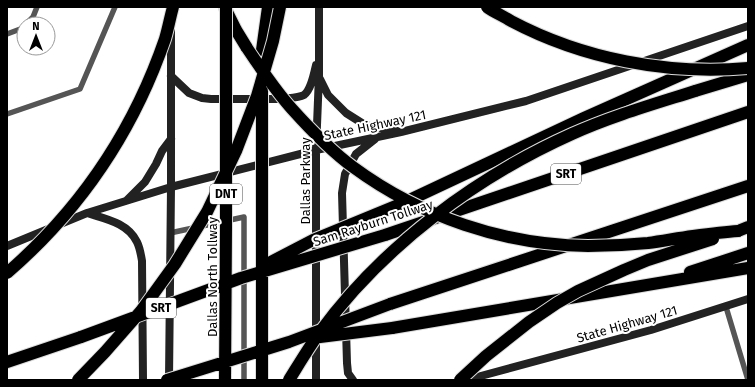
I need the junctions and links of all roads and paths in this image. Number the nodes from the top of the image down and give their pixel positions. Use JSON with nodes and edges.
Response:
{"nodes":[{"id":1,"x":115,"y":7,"type":"edge"},
{"id":2,"x":172,"y":7,"type":"edge"},
{"id":3,"x":225,"y":7,"type":"edge"},
{"id":4,"x":262,"y":7,"type":"edge"},
{"id":5,"x":268,"y":7,"type":"edge"},
{"id":6,"x":280,"y":7,"type":"edge"},
{"id":7,"x":319,"y":7,"type":"edge"},
{"id":8,"x":487,"y":7,"type":"edge"},
{"id":9,"x":748,"y":26,"type":"edge"},
{"id":10,"x":748,"y":45,"type":"edge"},
{"id":11,"x":262,"y":50,"type":"junction"},
{"id":12,"x":318,"y":57,"type":"junction"},
{"id":13,"x":748,"y":68,"type":"edge"},
{"id":14,"x":319,"y":75,"type":"junction"},
{"id":15,"x":748,"y":75,"type":"edge"},
{"id":16,"x":171,"y":76,"type":"junction"},
{"id":17,"x":748,"y":112,"type":"edge"},
{"id":18,"x":7,"y":114,"type":"edge"},
{"id":19,"x":401,"y":132,"type":"junction"},
{"id":20,"x":377,"y":137,"type":"junction"},
{"id":21,"x":171,"y":139,"type":"junction"},
{"id":22,"x":316,"y":150,"type":"junction"},
{"id":23,"x":171,"y":186,"type":"junction"},
{"id":24,"x":748,"y":186,"type":"edge"},
{"id":25,"x":126,"y":201,"type":"junction"},
{"id":26,"x":87,"y":213,"type":"junction"},
{"id":27,"x":743,"y":229,"type":"edge"},
{"id":28,"x":170,"y":233,"type":"junction"},
{"id":29,"x":7,"y":246,"type":"edge"},
{"id":30,"x":748,"y":253,"type":"edge"},
{"id":31,"x":748,"y":268,"type":"edge"},
{"id":32,"x":7,"y":273,"type":"edge"},
{"id":33,"x":241,"y":278,"type":"junction"},
{"id":34,"x":649,"y":285,"type":"junction"},
{"id":35,"x":748,"y":300,"type":"edge"},
{"id":36,"x":726,"y":307,"type":"junction"},
{"id":37,"x":290,"y":342,"type":"junction"},
{"id":38,"x":7,"y":362,"type":"edge"},
{"id":39,"x":78,"y":380,"type":"edge"},
{"id":40,"x":143,"y":380,"type":"edge"},
{"id":41,"x":168,"y":380,"type":"edge"},
{"id":42,"x":225,"y":380,"type":"edge"},
{"id":43,"x":244,"y":380,"type":"edge"},
{"id":44,"x":262,"y":380,"type":"edge"},
{"id":45,"x":289,"y":380,"type":"edge"},
{"id":46,"x":316,"y":380,"type":"edge"},
{"id":47,"x":353,"y":380,"type":"edge"},
{"id":48,"x":460,"y":380,"type":"edge"},
{"id":49,"x":466,"y":380,"type":"edge"},
{"id":50,"x":748,"y":380,"type":"edge"}],
"edges":[{"from":1,"to":18,"type":"lane"},
{"from":2,"to":16,"type":"main road"},
{"from":2,"to":32,"type":"highway","bridge":true},
{"from":3,"to":27,"type":"highway","bridge":true},
{"from":3,"to":42,"type":"highway","name":"Dallas North Tollway","number":"DNT","bridge":true},
{"from":4,"to":11,"type":"highway"},
{"from":5,"to":11,"type":"highway"},
{"from":6,"to":39,"type":"highway","bridge":true},
{"from":7,"to":12,"type":"main road","name":"Dallas Parkway"},
{"from":8,"to":13,"type":"highway","bridge":true},
{"from":9,"to":19,"type":"main road","name":"State Highway 121"},
{"from":10,"to":33,"type":"highway","bridge":true},
{"from":11,"to":44,"type":"highway","bridge":true},
{"from":12,"to":14,"type":"main road","name":"Dallas Parkway"},
{"from":12,"to":16,"type":"main road"},
{"from":14,"to":19,"type":"main road"},
{"from":14,"to":22,"type":"main road","name":"Dallas Parkway"},
{"from":15,"to":45,"type":"highway","bridge":true},
{"from":16,"to":21,"type":"main road"},
{"from":17,"to":33,"type":"highway","name":"Sam Rayburn Tollway","number":"SRT","bridge":true},
{"from":19,"to":20,"type":"main road","name":"State Highway 121"},
{"from":20,"to":22,"type":"main road","name":"State Highway 121"},
{"from":20,"to":47,"type":"main road"},
{"from":21,"to":23,"type":"main road"},
{"from":21,"to":25,"type":"main road"},
{"from":22,"to":23,"type":"main road","name":"State Highway 121"},
{"from":22,"to":46,"type":"main road","name":"Dallas Parkway"},
{"from":23,"to":25,"type":"main road","name":"State Highway 121"},
{"from":23,"to":28,"type":"main road"},
{"from":24,"to":37,"type":"highway","bridge":true},
{"from":25,"to":26,"type":"main road","name":"State Highway 121"},
{"from":26,"to":29,"type":"main road","name":"State Highway 121"},
{"from":26,"to":40,"type":"main road"},
{"from":27,"to":48,"type":"highway","bridge":true},
{"from":28,"to":41,"type":"main road"},
{"from":28,"to":43,"type":"lane"},
{"from":30,"to":34,"type":"highway"},
{"from":31,"to":34,"type":"highway"},
{"from":33,"to":38,"type":"highway","name":"Sam Rayburn Tollway","number":"SRT","bridge":true},
{"from":34,"to":37,"type":"highway","bridge":true},
{"from":35,"to":36,"type":"main road","name":"State Highway 121"},
{"from":36,"to":49,"type":"main road","name":"State Highway 121"},
{"from":36,"to":50,"type":"lane"},
{"from":37,"to":41,"type":"highway","bridge":true}]}
